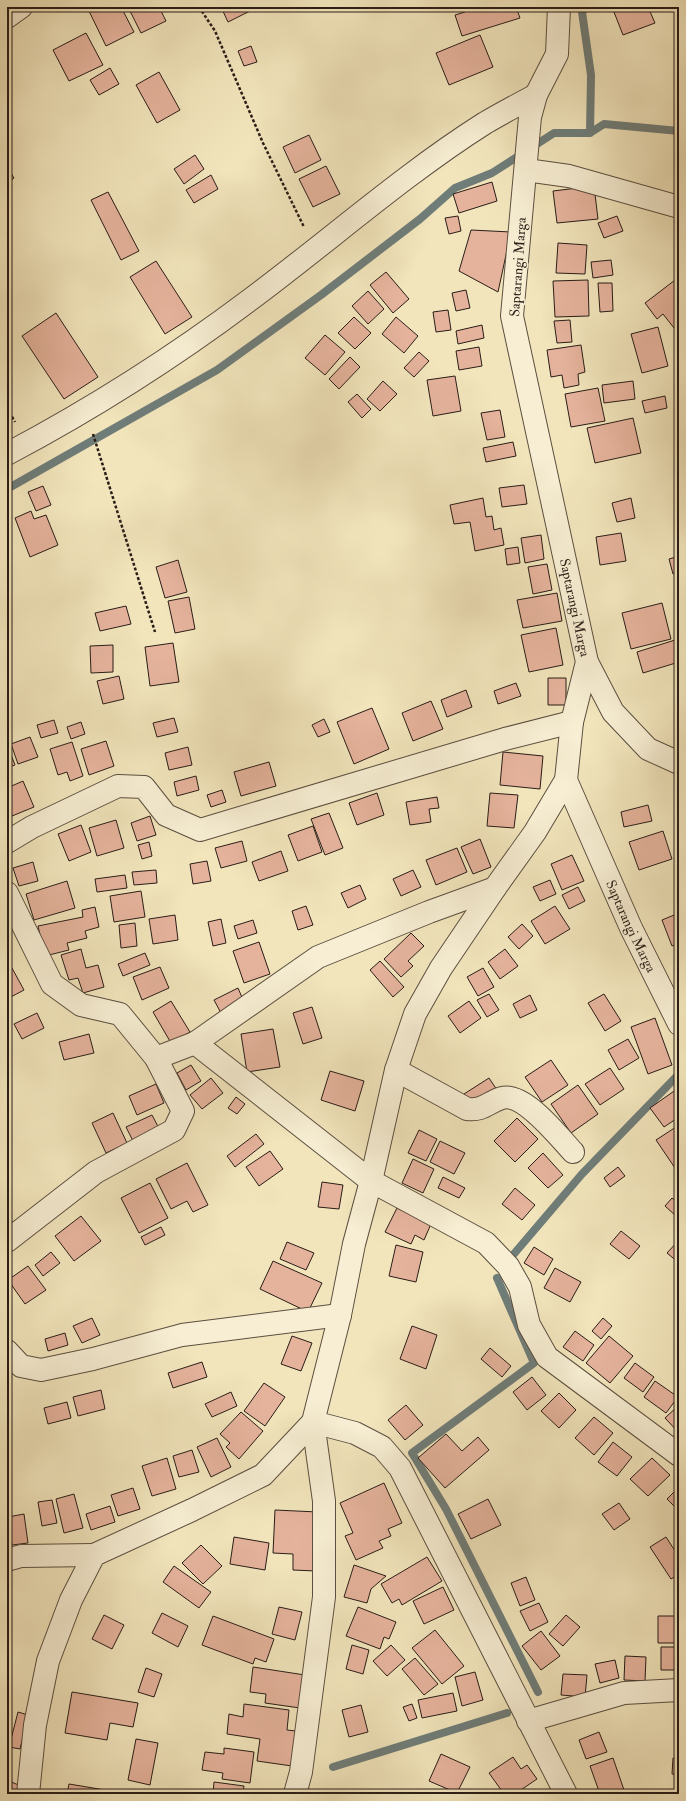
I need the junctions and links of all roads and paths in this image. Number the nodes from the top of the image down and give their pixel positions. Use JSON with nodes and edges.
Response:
{"nodes":[{"id":1,"x":199,"y":7,"type":"edge"},
{"id":2,"x":559,"y":7,"type":"edge"},
{"id":3,"x":536,"y":95,"type":"junction"},
{"id":4,"x":527,"y":161,"type":"junction"},
{"id":5,"x":679,"y":207,"type":"edge"},
{"id":6,"x":316,"y":250,"type":"junction"},
{"id":7,"x":92,"y":430,"type":"dead end"},
{"id":8,"x":7,"y":454,"type":"edge"},
{"id":9,"x":155,"y":632,"type":"dead end"},
{"id":10,"x":587,"y":662,"type":"junction"},
{"id":11,"x":572,"y":722,"type":"junction"},
{"id":12,"x":679,"y":763,"type":"edge"},
{"id":13,"x":566,"y":780,"type":"junction"},
{"id":14,"x":7,"y":842,"type":"edge"},
{"id":15,"x":495,"y":888,"type":"junction"},
{"id":16,"x":7,"y":893,"type":"edge"},
{"id":17,"x":679,"y":1024,"type":"edge"},
{"id":18,"x":195,"y":1043,"type":"junction"},
{"id":19,"x":156,"y":1058,"type":"junction"},
{"id":20,"x":396,"y":1070,"type":"junction"},
{"id":21,"x":573,"y":1152,"type":"dead end"},
{"id":22,"x":372,"y":1181,"type":"junction"},
{"id":23,"x":7,"y":1241,"type":"edge"},
{"id":24,"x":340,"y":1315,"type":"junction"},
{"id":25,"x":7,"y":1351,"type":"edge"},
{"id":26,"x":313,"y":1422,"type":"junction"},
{"id":27,"x":679,"y":1455,"type":"edge"},
{"id":28,"x":94,"y":1555,"type":"junction"},
{"id":29,"x":7,"y":1560,"type":"edge"},
{"id":30,"x":679,"y":1690,"type":"edge"},
{"id":31,"x":528,"y":1720,"type":"junction"},
{"id":32,"x":28,"y":1794,"type":"edge"},
{"id":33,"x":295,"y":1794,"type":"edge"},
{"id":34,"x":566,"y":1794,"type":"edge"}],
"edges":[{"from":1,"to":6,"type":"path"},
{"from":2,"to":3,"type":"street","name":"Saptarangi Marga"},
{"from":3,"to":4,"type":"street","name":"Saptarangi Marga"},
{"from":3,"to":6,"type":"street"},
{"from":4,"to":5,"type":"street"},
{"from":4,"to":10,"type":"street","name":"Saptarangi Marga"},
{"from":6,"to":8,"type":"street"},
{"from":7,"to":9,"type":"path"},
{"from":10,"to":11,"type":"street","name":"Saptarangi Marga"},
{"from":10,"to":12,"type":"street"},
{"from":11,"to":13,"type":"street","name":"Saptarangi Marga"},
{"from":11,"to":14,"type":"street"},
{"from":13,"to":15,"type":"street"},
{"from":13,"to":17,"type":"street","name":"Saptarangi Marga"},
{"from":15,"to":18,"type":"street"},
{"from":15,"to":20,"type":"street"},
{"from":16,"to":19,"type":"street"},
{"from":18,"to":19,"type":"street"},
{"from":18,"to":22,"type":"street"},
{"from":19,"to":23,"type":"street"},
{"from":20,"to":21,"type":"street"},
{"from":20,"to":22,"type":"street"},
{"from":22,"to":24,"type":"street"},
{"from":22,"to":27,"type":"street"},
{"from":24,"to":25,"type":"street"},
{"from":24,"to":26,"type":"street"},
{"from":26,"to":28,"type":"street"},
{"from":26,"to":31,"type":"street"},
{"from":26,"to":33,"type":"street"},
{"from":28,"to":29,"type":"street"},
{"from":28,"to":32,"type":"street"},
{"from":30,"to":31,"type":"street"},
{"from":31,"to":34,"type":"street"}]}
